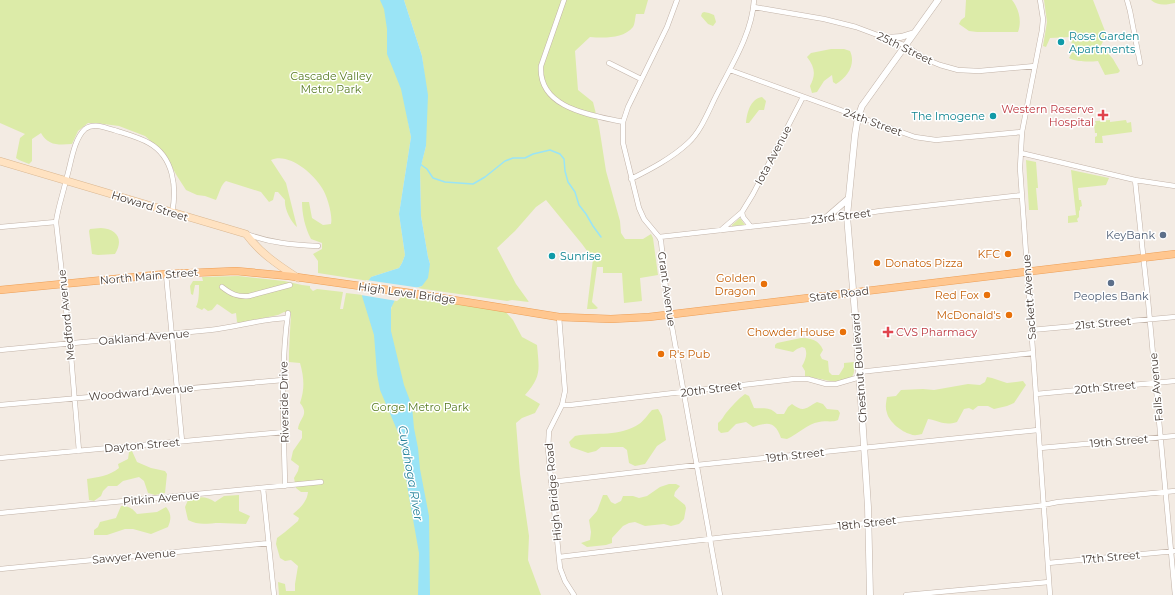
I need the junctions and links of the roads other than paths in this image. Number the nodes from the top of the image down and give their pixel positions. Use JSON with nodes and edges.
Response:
{"nodes":[{"id":1,"x":564,"y":0,"type":"edge"},
{"id":2,"x":677,"y":0,"type":"edge"},
{"id":3,"x":754,"y":0,"type":"edge"},
{"id":4,"x":938,"y":0,"type":"edge"},
{"id":5,"x":1040,"y":0,"type":"edge"},
{"id":6,"x":1127,"y":0,"type":"edge"},
{"id":7,"x":754,"y":8,"type":"junction"},
{"id":8,"x":915,"y":32,"type":"junction"},
{"id":9,"x":886,"y":38,"type":"junction"},
{"id":10,"x":904,"y":45,"type":"junction"},
{"id":11,"x":609,"y":63,"type":"dead end"},
{"id":12,"x":1140,"y":63,"type":"dead end"},
{"id":13,"x":1035,"y":66,"type":"junction"},
{"id":14,"x":730,"y":70,"type":"junction"},
{"id":15,"x":641,"y":79,"type":"junction"},
{"id":16,"x":803,"y":97,"type":"junction"},
{"id":17,"x":858,"y":117,"type":"junction"},
{"id":18,"x":622,"y":122,"type":"junction"},
{"id":19,"x":1022,"y":132,"type":"junction"},
{"id":20,"x":1021,"y":153,"type":"junction"},
{"id":21,"x":0,"y":161,"type":"edge"},
{"id":22,"x":631,"y":179,"type":"junction"},
{"id":23,"x":66,"y":180,"type":"junction"},
{"id":24,"x":1135,"y":180,"type":"junction"},
{"id":25,"x":1175,"y":186,"type":"edge"},
{"id":26,"x":1022,"y":195,"type":"junction"},
{"id":27,"x":848,"y":199,"type":"junction"},
{"id":28,"x":742,"y":212,"type":"junction"},
{"id":29,"x":172,"y":213,"type":"junction"},
{"id":30,"x":847,"y":216,"type":"junction"},
{"id":31,"x":826,"y":218,"type":"junction"},
{"id":32,"x":56,"y":222,"type":"junction"},
{"id":33,"x":0,"y":227,"type":"edge"},
{"id":34,"x":751,"y":227,"type":"junction"},
{"id":35,"x":720,"y":231,"type":"junction"},
{"id":36,"x":246,"y":234,"type":"junction"},
{"id":37,"x":659,"y":237,"type":"junction"},
{"id":38,"x":318,"y":246,"type":"dead end"},
{"id":39,"x":1175,"y":254,"type":"edge"},
{"id":40,"x":1144,"y":258,"type":"junction"},
{"id":41,"x":1027,"y":272,"type":"junction"},
{"id":42,"x":166,"y":274,"type":"junction"},
{"id":43,"x":298,"y":278,"type":"junction"},
{"id":44,"x":312,"y":280,"type":"joint"},
{"id":45,"x":63,"y":284,"type":"junction"},
{"id":46,"x":290,"y":285,"type":"dead end"},
{"id":47,"x":222,"y":288,"type":"dead end"},
{"id":48,"x":0,"y":290,"type":"edge"},
{"id":49,"x":854,"y":292,"type":"junction"},
{"id":50,"x":502,"y":308,"type":"joint"},
{"id":51,"x":288,"y":313,"type":"dead end"},
{"id":52,"x":670,"y":314,"type":"junction"},
{"id":53,"x":559,"y":317,"type":"junction"},
{"id":54,"x":1175,"y":317,"type":"edge"},
{"id":55,"x":287,"y":318,"type":"junction"},
{"id":56,"x":1150,"y":319,"type":"junction"},
{"id":57,"x":1031,"y":330,"type":"junction"},
{"id":58,"x":171,"y":334,"type":"junction"},
{"id":59,"x":70,"y":344,"type":"junction"},
{"id":60,"x":0,"y":350,"type":"edge"},
{"id":61,"x":1033,"y":352,"type":"junction"},
{"id":62,"x":860,"y":375,"type":"junction"},
{"id":63,"x":283,"y":380,"type":"junction"},
{"id":64,"x":1175,"y":381,"type":"edge"},
{"id":65,"x":1155,"y":383,"type":"junction"},
{"id":66,"x":177,"y":389,"type":"junction"},
{"id":67,"x":684,"y":392,"type":"junction"},
{"id":68,"x":1036,"y":394,"type":"junction"},
{"id":69,"x":75,"y":398,"type":"junction"},
{"id":70,"x":0,"y":405,"type":"edge"},
{"id":71,"x":562,"y":405,"type":"junction"},
{"id":72,"x":1038,"y":430,"type":"junction"},
{"id":73,"x":284,"y":432,"type":"junction"},
{"id":74,"x":1175,"y":436,"type":"edge"},
{"id":75,"x":1160,"y":437,"type":"junction"},
{"id":76,"x":182,"y":442,"type":"junction"},
{"id":77,"x":865,"y":448,"type":"junction"},
{"id":78,"x":1040,"y":448,"type":"junction"},
{"id":79,"x":79,"y":451,"type":"junction"},
{"id":80,"x":0,"y":458,"type":"edge"},
{"id":81,"x":697,"y":465,"type":"junction"},
{"id":82,"x":322,"y":482,"type":"dead end"},
{"id":83,"x":551,"y":482,"type":"junction"},
{"id":84,"x":285,"y":486,"type":"junction"},
{"id":85,"x":263,"y":488,"type":"junction"},
{"id":86,"x":1175,"y":491,"type":"edge"},
{"id":87,"x":1165,"y":492,"type":"junction"},
{"id":88,"x":1044,"y":504,"type":"junction"},
{"id":89,"x":0,"y":513,"type":"edge"},
{"id":90,"x":869,"y":523,"type":"junction"},
{"id":91,"x":710,"y":539,"type":"junction"},
{"id":92,"x":269,"y":543,"type":"junction"},
{"id":93,"x":1173,"y":551,"type":"edge"},
{"id":94,"x":559,"y":557,"type":"junction"},
{"id":95,"x":1048,"y":563,"type":"junction"},
{"id":96,"x":0,"y":569,"type":"edge"},
{"id":97,"x":1049,"y":582,"type":"junction"},
{"id":98,"x":274,"y":595,"type":"edge"},
{"id":99,"x":574,"y":595,"type":"edge"},
{"id":100,"x":720,"y":595,"type":"edge"},
{"id":101,"x":870,"y":595,"type":"edge"},
{"id":102,"x":906,"y":595,"type":"edge"},
{"id":103,"x":1050,"y":595,"type":"edge"},
{"id":104,"x":1175,"y":595,"type":"edge"}],
"edges":[{"from":1,"to":18,"type":"street"},
{"from":2,"to":15,"type":"street","name":"Grant Avenue"},
{"from":3,"to":7,"type":"street"},
{"from":4,"to":8,"type":"street","name":"Chestnut Boulevard"},
{"from":5,"to":13,"type":"street","name":"Sackett Avenue"},
{"from":6,"to":12,"type":"street"},
{"from":7,"to":9,"type":"street","name":"25th Street"},
{"from":7,"to":14,"type":"street"},
{"from":8,"to":9,"type":"street"},
{"from":8,"to":10,"type":"street","name":"Chestnut Boulevard"},
{"from":9,"to":10,"type":"street","name":"25th Street"},
{"from":10,"to":13,"type":"street","name":"25th Street"},
{"from":10,"to":17,"type":"street","name":"Chestnut Boulevard"},
{"from":11,"to":15,"type":"street"},
{"from":13,"to":19,"type":"street","name":"Sackett Avenue"},
{"from":14,"to":16,"type":"street","name":"24th Street"},
{"from":14,"to":22,"type":"street"},
{"from":15,"to":18,"type":"street","name":"Grant Avenue"},
{"from":16,"to":17,"type":"street","name":"24th Street"},
{"from":16,"to":28,"type":"street","name":"Iota Avenue"},
{"from":17,"to":19,"type":"street","name":"24th Street"},
{"from":17,"to":27,"type":"street","name":"Chestnut Boulevard"},
{"from":18,"to":22,"type":"street","name":"Grant Avenue"},
{"from":19,"to":20,"type":"street","name":"Sackett Avenue"},
{"from":20,"to":24,"type":"street"},
{"from":20,"to":26,"type":"street","name":"Sackett Avenue"},
{"from":21,"to":23,"type":"main road","name":"Howard Street"},
{"from":22,"to":37,"type":"street","name":"Grant Avenue"},
{"from":23,"to":29,"type":"main road","name":"Howard Street"},
{"from":23,"to":29,"type":"street","name":"Medford Avenue"},
{"from":23,"to":32,"type":"street","name":"Medford Avenue"},
{"from":24,"to":25,"type":"street"},
{"from":24,"to":40,"type":"street","name":"Falls Avenue"},
{"from":26,"to":30,"type":"street","name":"23rd Street"},
{"from":26,"to":41,"type":"street","name":"Sackett Avenue"},
{"from":27,"to":30,"type":"street","name":"Chestnut Boulevard"},
{"from":27,"to":31,"type":"street"},
{"from":28,"to":34,"type":"street"},
{"from":28,"to":35,"type":"street","name":"Iota Avenue"},
{"from":29,"to":36,"type":"main road","name":"Howard Street"},
{"from":30,"to":31,"type":"street","name":"23rd Street"},
{"from":30,"to":49,"type":"street","name":"Chestnut Boulevard"},
{"from":31,"to":34,"type":"street","name":"23rd Street"},
{"from":32,"to":33,"type":"street"},
{"from":32,"to":45,"type":"street","name":"Medford Avenue"},
{"from":34,"to":35,"type":"street","name":"23rd Street"},
{"from":35,"to":37,"type":"street","name":"23rd Street"},
{"from":36,"to":38,"type":"street","name":"Howard Street"},
{"from":36,"to":43,"type":"main road"},
{"from":37,"to":52,"type":"street","name":"Grant Avenue"},
{"from":39,"to":40,"type":"main road","name":"State Road"},
{"from":40,"to":41,"type":"main road","name":"State Road"},
{"from":40,"to":56,"type":"street","name":"Falls Avenue"},
{"from":41,"to":49,"type":"main road","name":"State Road"},
{"from":41,"to":57,"type":"street","name":"Sackett Avenue"},
{"from":42,"to":43,"type":"main road","name":"North Main Street"},
{"from":42,"to":45,"type":"main road","name":"North Main Street"},
{"from":42,"to":58,"type":"street"},
{"from":43,"to":44,"type":"main road","name":"North Main Street"},
{"from":44,"to":50,"type":"main road","name":"High Level Bridge"},
{"from":45,"to":48,"type":"main road","name":"North Main Street"},
{"from":45,"to":59,"type":"street","name":"Medford Avenue"},
{"from":46,"to":47,"type":"street"},
{"from":49,"to":52,"type":"main road","name":"State Road"},
{"from":49,"to":62,"type":"street","name":"Chestnut Boulevard"},
{"from":50,"to":53,"type":"main road","name":"State Road"},
{"from":51,"to":55,"type":"street","name":"Riverside Drive"},
{"from":52,"to":53,"type":"main road","name":"State Road"},
{"from":52,"to":67,"type":"street","name":"Grant Avenue"},
{"from":53,"to":71,"type":"street","name":"High Bridge Road"},
{"from":54,"to":56,"type":"street","name":"21st Street"},
{"from":55,"to":58,"type":"street","name":"Oakland Avenue"},
{"from":55,"to":63,"type":"street","name":"Riverside Drive"},
{"from":56,"to":57,"type":"street","name":"21st Street"},
{"from":56,"to":65,"type":"street","name":"Falls Avenue"},
{"from":57,"to":61,"type":"street","name":"Sackett Avenue"},
{"from":58,"to":59,"type":"street","name":"Oakland Avenue"},
{"from":58,"to":66,"type":"street"},
{"from":59,"to":60,"type":"street","name":"Oakland Avenue"},
{"from":59,"to":69,"type":"street","name":"Medford Avenue"},
{"from":61,"to":62,"type":"street","name":"20th Street"},
{"from":61,"to":68,"type":"street","name":"Sackett Avenue"},
{"from":62,"to":67,"type":"street","name":"20th Street"},
{"from":62,"to":77,"type":"street","name":"Chestnut Boulevard"},
{"from":63,"to":66,"type":"street","name":"Woodward Avenue"},
{"from":63,"to":73,"type":"street","name":"Riverside Drive"},
{"from":64,"to":65,"type":"street","name":"20th Street"},
{"from":65,"to":68,"type":"street","name":"20th Street"},
{"from":65,"to":75,"type":"street","name":"Falls Avenue"},
{"from":66,"to":69,"type":"street","name":"Woodward Avenue"},
{"from":66,"to":76,"type":"street"},
{"from":67,"to":71,"type":"street","name":"20th Street"},
{"from":67,"to":81,"type":"street","name":"Grant Avenue"},
{"from":68,"to":72,"type":"street","name":"Sackett Avenue"},
{"from":69,"to":70,"type":"street","name":"Woodward Avenue"},
{"from":69,"to":79,"type":"street","name":"Medford Avenue"},
{"from":71,"to":83,"type":"street","name":"High Bridge Road"},
{"from":72,"to":77,"type":"street","name":"19th Street"},
{"from":72,"to":78,"type":"street","name":"Sackett Avenue"},
{"from":73,"to":76,"type":"street","name":"Dayton Street"},
{"from":73,"to":84,"type":"street","name":"Riverside Drive"},
{"from":74,"to":75,"type":"street","name":"19th Street"},
{"from":75,"to":78,"type":"street","name":"19th Street"},
{"from":75,"to":87,"type":"street","name":"Falls Avenue"},
{"from":76,"to":79,"type":"street","name":"Dayton Street"},
{"from":77,"to":81,"type":"street","name":"19th Street"},
{"from":77,"to":90,"type":"street","name":"Chestnut Boulevard"},
{"from":78,"to":88,"type":"street","name":"Sackett Avenue"},
{"from":79,"to":80,"type":"street","name":"Dayton Street"},
{"from":81,"to":83,"type":"street","name":"19th Street"},
{"from":81,"to":91,"type":"street","name":"Grant Avenue"},
{"from":82,"to":84,"type":"street","name":"Pitkin Avenue"},
{"from":83,"to":94,"type":"street","name":"High Bridge Road"},
{"from":84,"to":85,"type":"street","name":"Pitkin Avenue"},
{"from":85,"to":89,"type":"street","name":"Pitkin Avenue"},
{"from":85,"to":92,"type":"street"},
{"from":86,"to":87,"type":"street","name":"18th Street"},
{"from":87,"to":88,"type":"street","name":"18th Street"},
{"from":87,"to":93,"type":"street","name":"Falls Avenue"},
{"from":88,"to":90,"type":"street","name":"18th Street"},
{"from":88,"to":95,"type":"street","name":"Sackett Avenue"},
{"from":90,"to":91,"type":"street","name":"18th Street"},
{"from":90,"to":101,"type":"street","name":"Chestnut Boulevard"},
{"from":91,"to":94,"type":"street","name":"18th Street"},
{"from":91,"to":100,"type":"street","name":"Grant Avenue"},
{"from":92,"to":96,"type":"street","name":"Sawyer Avenue"},
{"from":92,"to":98,"type":"street"},
{"from":93,"to":95,"type":"street","name":"17th Street"},
{"from":93,"to":104,"type":"street","name":"Falls Avenue"},
{"from":94,"to":99,"type":"street","name":"High Bridge Road"},
{"from":95,"to":97,"type":"street","name":"Sackett Avenue"},
{"from":97,"to":102,"type":"street"},
{"from":97,"to":103,"type":"street","name":"Sackett Avenue"}]}
